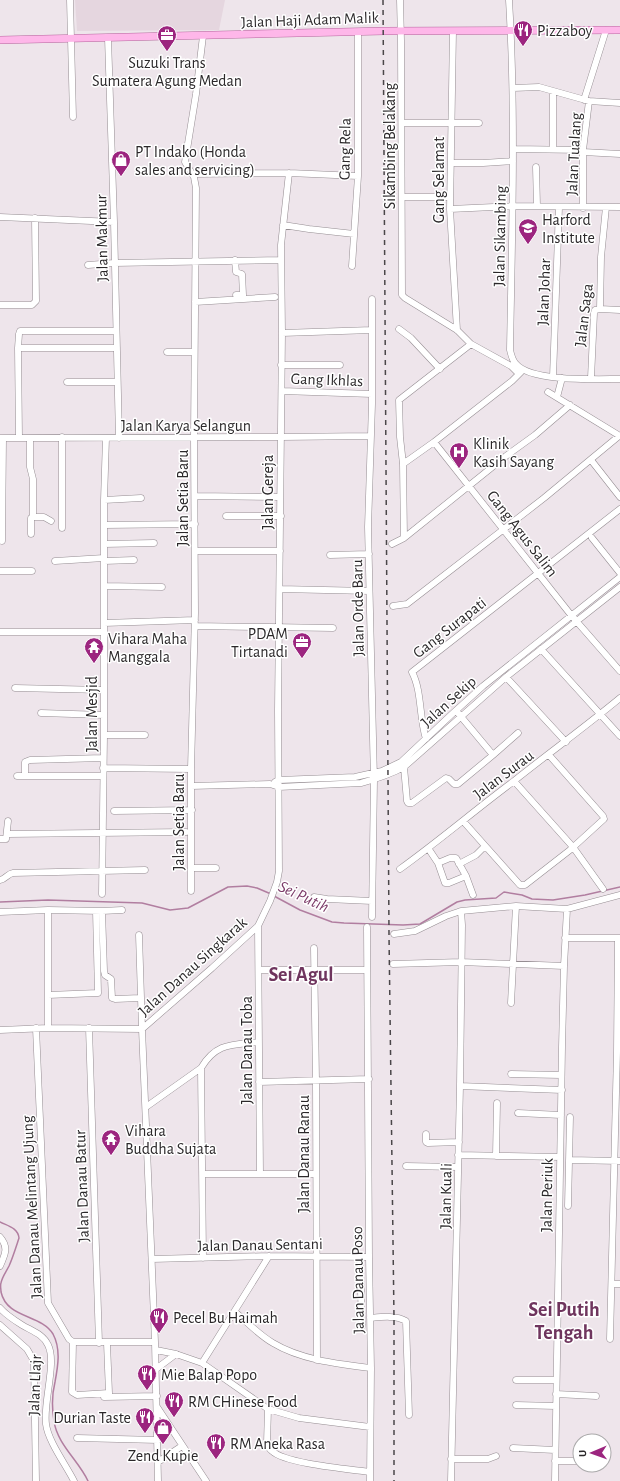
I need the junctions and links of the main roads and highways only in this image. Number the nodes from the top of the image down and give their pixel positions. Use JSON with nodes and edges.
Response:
{"nodes":[{"id":1,"x":620,"y":30,"type":"edge"},
{"id":2,"x":0,"y":40,"type":"edge"}],
"edges":[{"from":1,"to":2,"type":"main road","name":"Jalan Haji Adam Malik"}]}
